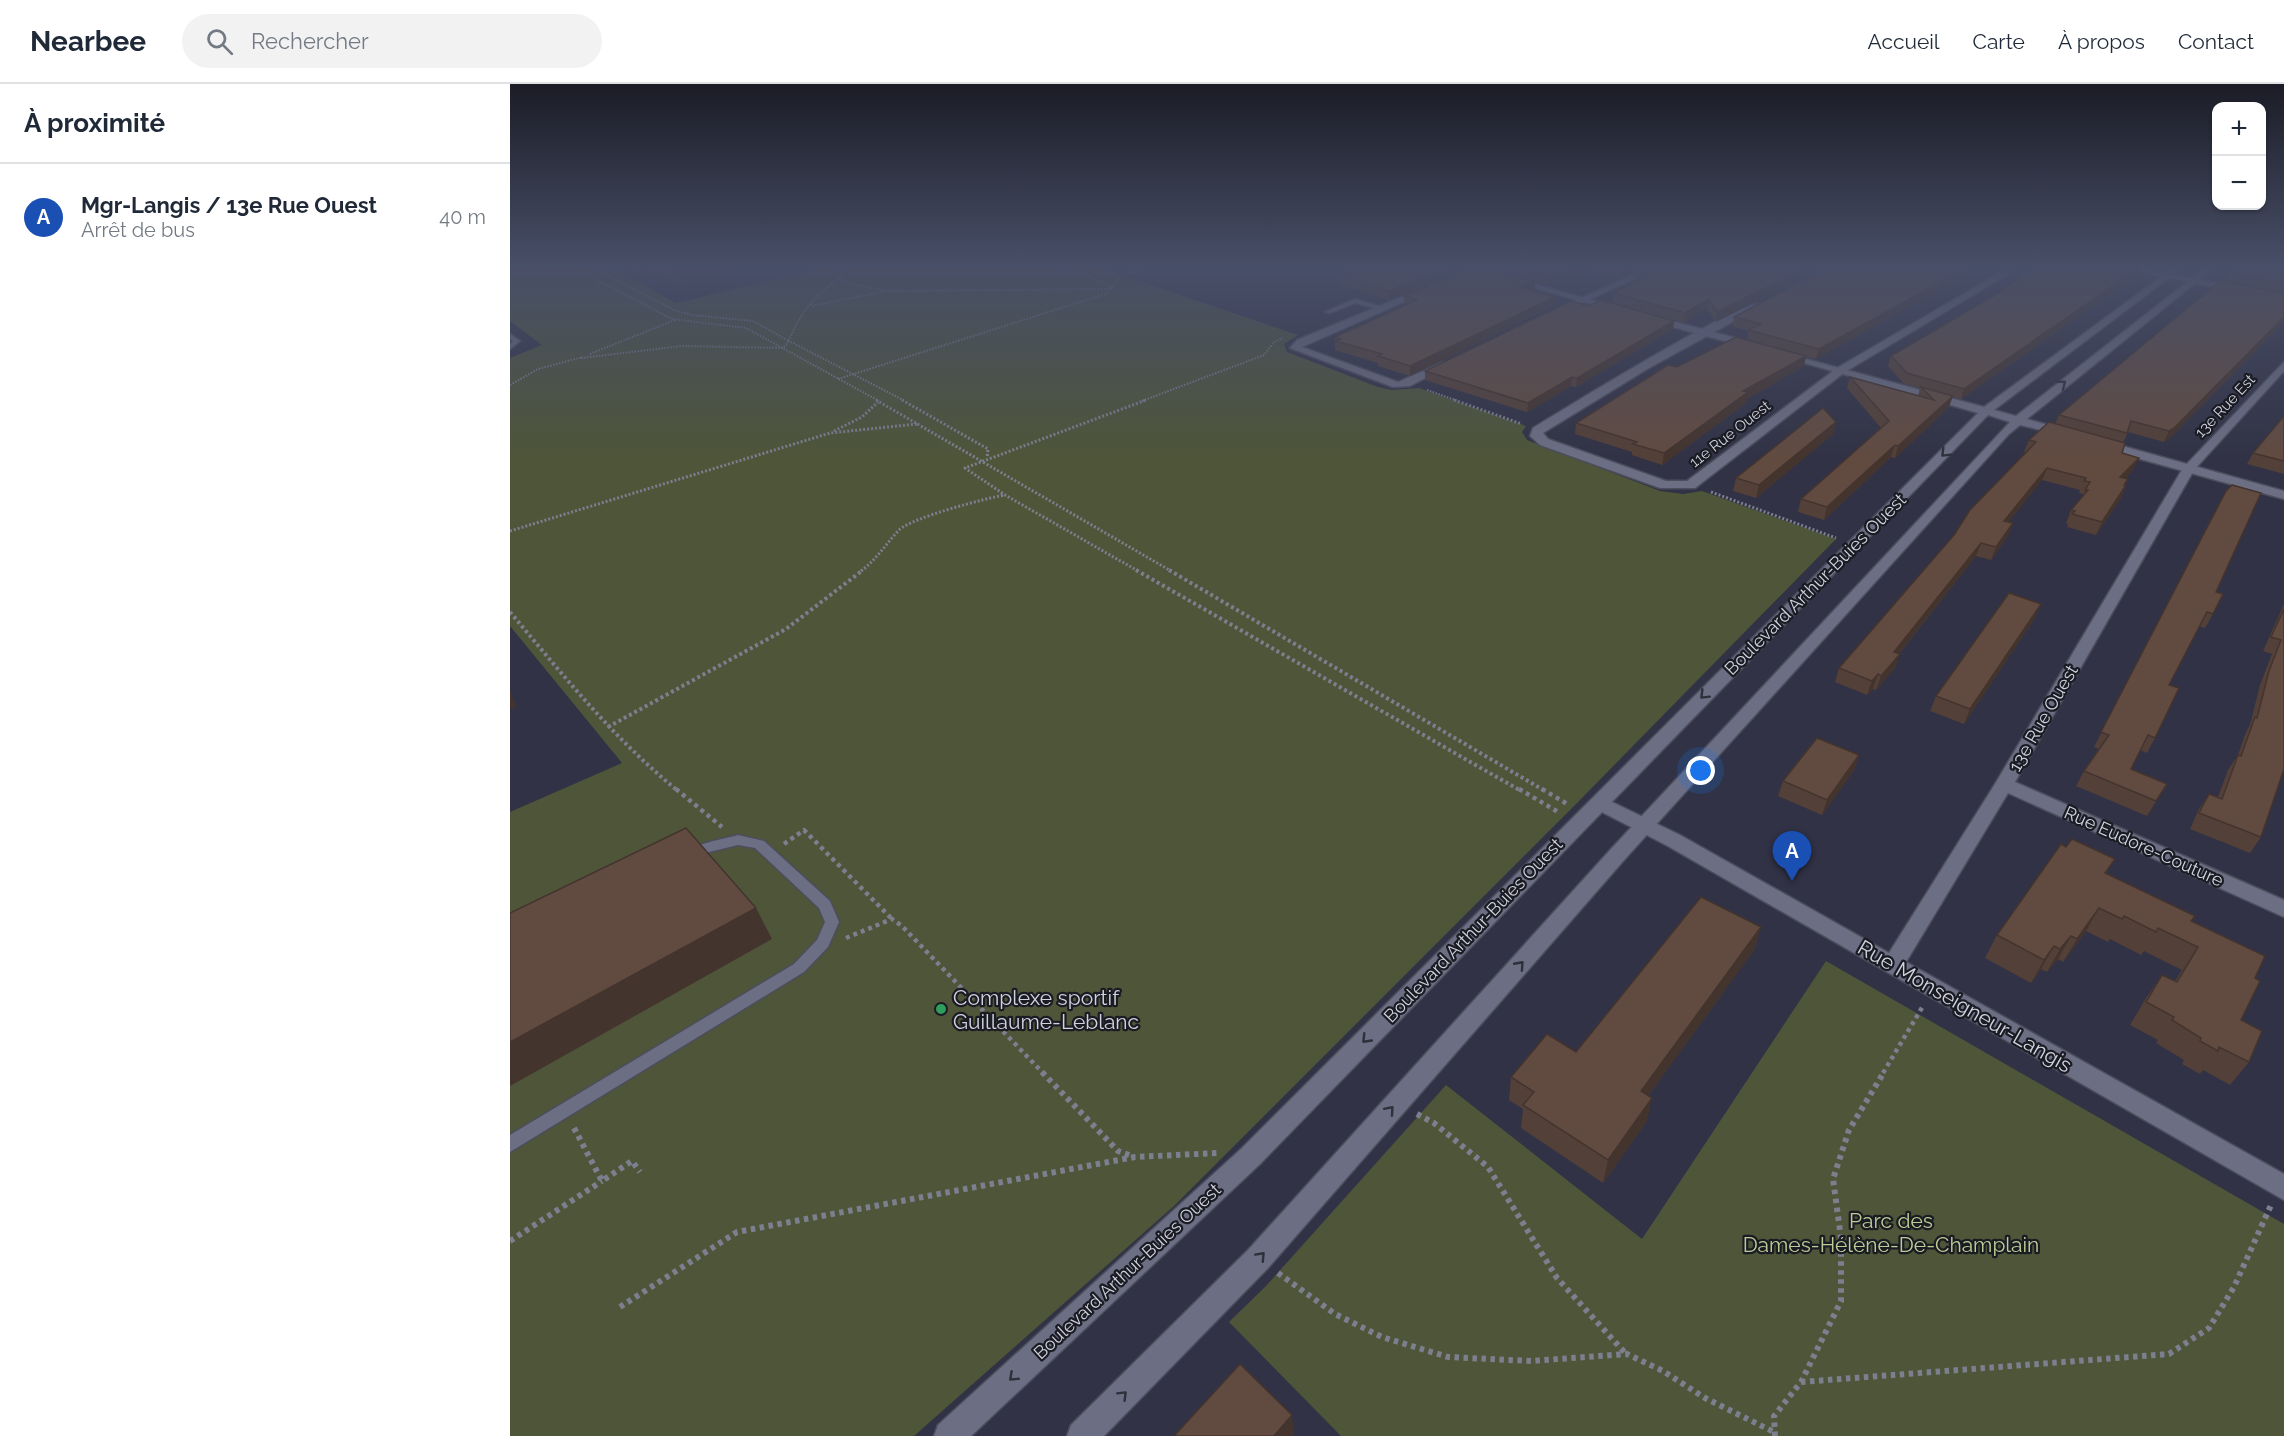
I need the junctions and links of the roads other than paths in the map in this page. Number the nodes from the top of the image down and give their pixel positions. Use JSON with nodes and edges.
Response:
{"nodes":[{"id":1,"x":1328,"y":331,"type":"edge"},
{"id":2,"x":1701,"y":331,"type":"edge"},
{"id":3,"x":1906,"y":331,"type":"edge"},
{"id":4,"x":2094,"y":331,"type":"edge"},
{"id":5,"x":2130,"y":331,"type":"edge"},
{"id":6,"x":1704,"y":332,"type":"junction"},
{"id":7,"x":510,"y":336,"type":"edge"},
{"id":8,"x":510,"y":347,"type":"edge"},
{"id":9,"x":1457,"y":359,"type":"edge"},
{"id":10,"x":2284,"y":365,"type":"edge"},
{"id":11,"x":1840,"y":370,"type":"junction"},
{"id":12,"x":1986,"y":411,"type":"junction"},
{"id":13,"x":2017,"y":420,"type":"junction"},
{"id":14,"x":2190,"y":468,"type":"junction"},
{"id":15,"x":2284,"y":495,"type":"edge"},
{"id":16,"x":2004,"y":783,"type":"junction"},
{"id":17,"x":1599,"y":802,"type":"junction"},
{"id":18,"x":1646,"y":825,"type":"junction"},
{"id":19,"x":677,"y":863,"type":"edge"},
{"id":20,"x":2284,"y":909,"type":"edge"},
{"id":21,"x":1893,"y":965,"type":"junction"},
{"id":22,"x":510,"y":1144,"type":"edge"},
{"id":23,"x":2281,"y":1187,"type":"edge"},
{"id":24,"x":949,"y":1436,"type":"edge"},
{"id":25,"x":1082,"y":1436,"type":"edge"}],
"edges":[{"from":1,"to":9,"type":"street"},
{"from":2,"to":6,"type":"street"},
{"from":3,"to":11,"type":"street","name":"11e Rue Ouest"},
{"from":4,"to":12,"type":"street","name":"Boulevard Arthur-Buies Ouest"},
{"from":13,"to":5,"type":"street","name":"Boulevard Arthur-Buies Ouest","one_way":true},
{"from":6,"to":11,"type":"street"},
{"from":6,"to":11,"type":"street","name":"11e Rue Ouest"},
{"from":7,"to":8,"type":"lane"},
{"from":10,"to":14,"type":"street","name":"13e Rue Est"},
{"from":11,"to":12,"type":"street"},
{"from":12,"to":13,"type":"street"},
{"from":12,"to":17,"type":"street","name":"Boulevard Arthur-Buies Ouest","one_way":true},
{"from":13,"to":14,"type":"street"},
{"from":13,"to":18,"type":"street","name":"Boulevard Arthur-Buies Ouest"},
{"from":14,"to":15,"type":"street"},
{"from":14,"to":16,"type":"street","name":"13e Rue Ouest"},
{"from":16,"to":20,"type":"street","name":"Rue Eudore-Couture"},
{"from":16,"to":21,"type":"street","name":"13e Rue Ouest"},
{"from":17,"to":18,"type":"street","name":"Rue Monseigneur-Langis"},
{"from":17,"to":24,"type":"street","name":"Boulevard Arthur-Buies Ouest","one_way":true},
{"from":18,"to":21,"type":"street","name":"Rue Monseigneur-Langis"},
{"from":25,"to":18,"type":"street","name":"Boulevard Arthur-Buies Ouest","one_way":true},
{"from":19,"to":22,"type":"lane"},
{"from":21,"to":23,"type":"street","name":"Rue Monseigneur-Langis"}]}
